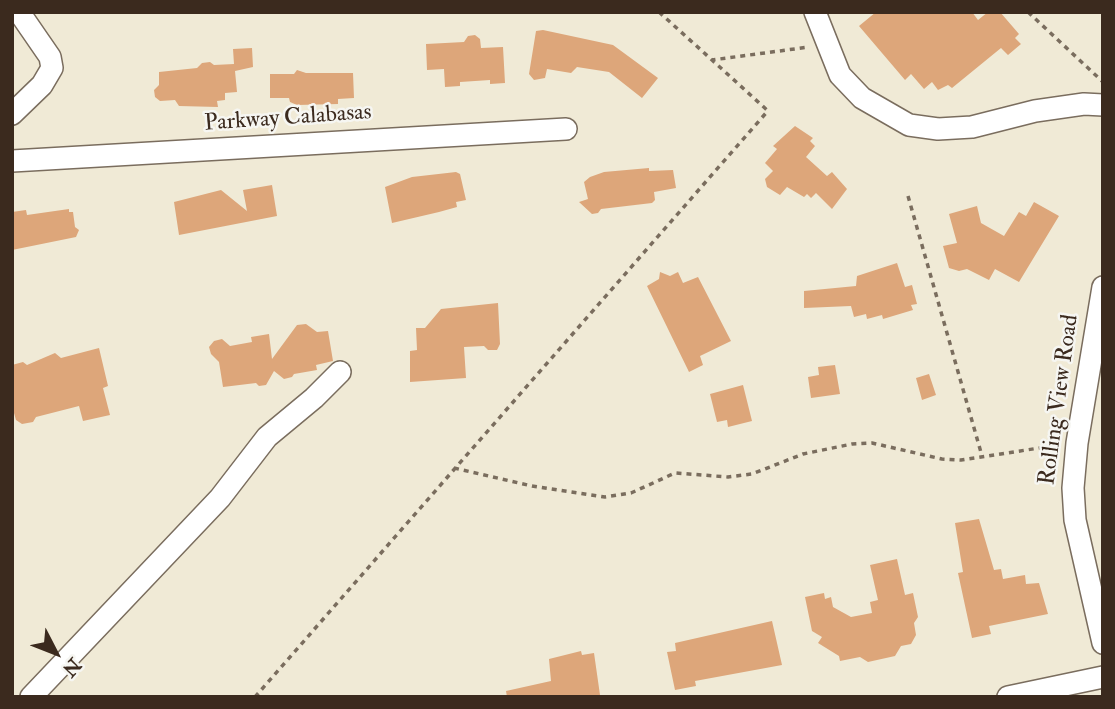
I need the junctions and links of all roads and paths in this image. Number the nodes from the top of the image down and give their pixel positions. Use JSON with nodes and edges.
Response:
{"nodes":[{"id":1,"x":19,"y":12,"type":"edge"},
{"id":2,"x":659,"y":12,"type":"edge"},
{"id":3,"x":815,"y":12,"type":"edge"},
{"id":4,"x":1028,"y":12,"type":"edge"},
{"id":5,"x":825,"y":44,"type":"junction"},
{"id":6,"x":712,"y":60,"type":"junction"},
{"id":7,"x":1103,"y":82,"type":"edge"},
{"id":8,"x":1103,"y":104,"type":"edge"},
{"id":9,"x":12,"y":114,"type":"edge"},
{"id":10,"x":566,"y":129,"type":"dead end"},
{"id":11,"x":12,"y":161,"type":"edge"},
{"id":12,"x":908,"y":196,"type":"dead end"},
{"id":13,"x":1103,"y":287,"type":"edge"},
{"id":14,"x":340,"y":372,"type":"dead end"},
{"id":15,"x":1077,"y":443,"type":"junction"},
{"id":16,"x":982,"y":457,"type":"junction"},
{"id":17,"x":454,"y":468,"type":"junction"},
{"id":18,"x":1103,"y":643,"type":"edge"},
{"id":19,"x":1103,"y":677,"type":"edge"},
{"id":20,"x":31,"y":697,"type":"edge"},
{"id":21,"x":255,"y":697,"type":"edge"},
{"id":22,"x":1008,"y":697,"type":"edge"}],
"edges":[{"from":1,"to":9,"type":"street"},
{"from":2,"to":6,"type":"path"},
{"from":3,"to":5,"type":"street"},
{"from":4,"to":7,"type":"path"},
{"from":5,"to":6,"type":"path"},
{"from":5,"to":8,"type":"street"},
{"from":6,"to":17,"type":"path"},
{"from":10,"to":11,"type":"street","name":"Parkway Calabasas"},
{"from":12,"to":16,"type":"path"},
{"from":13,"to":15,"type":"street","name":"Rolling View Road"},
{"from":14,"to":20,"type":"street"},
{"from":15,"to":16,"type":"path"},
{"from":15,"to":18,"type":"street","name":"Rolling View Road"},
{"from":16,"to":17,"type":"path"},
{"from":17,"to":21,"type":"path"},
{"from":19,"to":22,"type":"street"}]}
